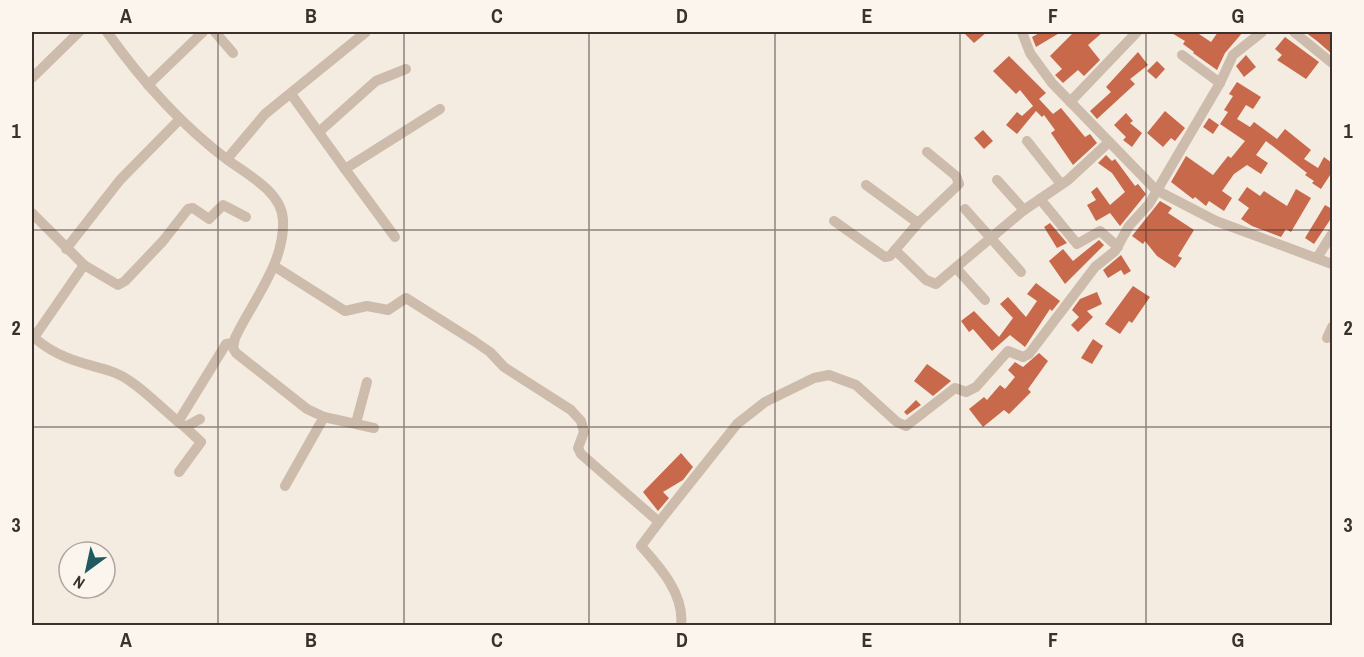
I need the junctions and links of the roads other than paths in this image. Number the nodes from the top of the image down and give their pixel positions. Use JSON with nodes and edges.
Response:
{"nodes":[{"id":1,"x":79,"y":32,"type":"edge"},
{"id":2,"x":107,"y":32,"type":"edge"},
{"id":3,"x":202,"y":32,"type":"edge"},
{"id":4,"x":215,"y":32,"type":"edge"},
{"id":5,"x":366,"y":32,"type":"edge"},
{"id":6,"x":1024,"y":32,"type":"edge"},
{"id":7,"x":1137,"y":32,"type":"edge"},
{"id":8,"x":1262,"y":32,"type":"edge"},
{"id":9,"x":1294,"y":32,"type":"edge"},
{"id":10,"x":233,"y":53,"type":"dead end"},
{"id":11,"x":1182,"y":55,"type":"dead end"},
{"id":12,"x":1332,"y":63,"type":"edge"},
{"id":13,"x":406,"y":69,"type":"dead end"},
{"id":14,"x":32,"y":78,"type":"edge"},
{"id":15,"x":1220,"y":83,"type":"junction"},
{"id":16,"x":148,"y":85,"type":"junction"},
{"id":17,"x":291,"y":94,"type":"junction"},
{"id":18,"x":1070,"y":102,"type":"junction"},
{"id":19,"x":440,"y":110,"type":"dead end"},
{"id":20,"x":180,"y":119,"type":"junction"},
{"id":21,"x":320,"y":131,"type":"junction"},
{"id":22,"x":1027,"y":141,"type":"dead end"},
{"id":23,"x":1109,"y":142,"type":"junction"},
{"id":24,"x":927,"y":152,"type":"dead end"},
{"id":25,"x":227,"y":159,"type":"junction"},
{"id":26,"x":345,"y":169,"type":"junction"},
{"id":27,"x":997,"y":180,"type":"dead end"},
{"id":28,"x":1061,"y":184,"type":"junction"},
{"id":29,"x":866,"y":185,"type":"dead end"},
{"id":30,"x":1156,"y":190,"type":"junction"},
{"id":31,"x":1040,"y":199,"type":"junction"},
{"id":32,"x":966,"y":208,"type":"dead end"},
{"id":33,"x":1024,"y":210,"type":"junction"},
{"id":34,"x":32,"y":213,"type":"edge"},
{"id":35,"x":246,"y":217,"type":"dead end"},
{"id":36,"x":834,"y":221,"type":"dead end"},
{"id":37,"x":918,"y":223,"type":"junction"},
{"id":38,"x":1332,"y":234,"type":"edge"},
{"id":39,"x":395,"y":237,"type":"dead end"},
{"id":40,"x":993,"y":237,"type":"junction"},
{"id":41,"x":1118,"y":247,"type":"junction"},
{"id":42,"x":66,"y":249,"type":"junction"},
{"id":43,"x":895,"y":250,"type":"junction"},
{"id":44,"x":1317,"y":258,"type":"junction"},
{"id":45,"x":1332,"y":264,"type":"edge"},
{"id":46,"x":84,"y":265,"type":"junction"},
{"id":47,"x":274,"y":266,"type":"junction"},
{"id":48,"x":956,"y":268,"type":"junction"},
{"id":49,"x":1021,"y":272,"type":"dead end"},
{"id":50,"x":985,"y":300,"type":"dead end"},
{"id":51,"x":1332,"y":327,"type":"edge"},
{"id":52,"x":33,"y":337,"type":"edge"},
{"id":53,"x":1328,"y":338,"type":"dead end"},
{"id":54,"x":233,"y":343,"type":"junction"},
{"id":55,"x":367,"y":382,"type":"dead end"},
{"id":56,"x":324,"y":417,"type":"junction"},
{"id":57,"x":200,"y":419,"type":"dead end"},
{"id":58,"x":356,"y":423,"type":"junction"},
{"id":59,"x":181,"y":424,"type":"junction"},
{"id":60,"x":374,"y":428,"type":"dead end"},
{"id":61,"x":179,"y":472,"type":"dead end"},
{"id":62,"x":285,"y":486,"type":"dead end"},
{"id":63,"x":659,"y":522,"type":"junction"},
{"id":64,"x":681,"y":626,"type":"edge"}],
"edges":[{"from":1,"to":14,"type":"street"},
{"from":2,"to":16,"type":"street"},
{"from":3,"to":16,"type":"street"},
{"from":4,"to":10,"type":"street"},
{"from":5,"to":17,"type":"street"},
{"from":6,"to":18,"type":"street"},
{"from":7,"to":18,"type":"street"},
{"from":8,"to":15,"type":"street"},
{"from":9,"to":12,"type":"street"},
{"from":11,"to":15,"type":"street"},
{"from":13,"to":21,"type":"street"},
{"from":15,"to":30,"type":"street"},
{"from":16,"to":20,"type":"street"},
{"from":17,"to":21,"type":"street"},
{"from":17,"to":25,"type":"street"},
{"from":18,"to":23,"type":"street"},
{"from":19,"to":26,"type":"street"},
{"from":20,"to":25,"type":"street"},
{"from":20,"to":42,"type":"street"},
{"from":21,"to":26,"type":"street"},
{"from":22,"to":28,"type":"street"},
{"from":23,"to":28,"type":"street"},
{"from":23,"to":30,"type":"street"},
{"from":24,"to":37,"type":"street"},
{"from":25,"to":47,"type":"street"},
{"from":26,"to":39,"type":"street"},
{"from":27,"to":33,"type":"street"},
{"from":28,"to":31,"type":"street"},
{"from":29,"to":37,"type":"street"},
{"from":30,"to":41,"type":"street"},
{"from":30,"to":44,"type":"street"},
{"from":31,"to":33,"type":"street"},
{"from":31,"to":41,"type":"street"},
{"from":32,"to":40,"type":"street"},
{"from":33,"to":40,"type":"street"},
{"from":34,"to":42,"type":"street"},
{"from":35,"to":46,"type":"street"},
{"from":36,"to":43,"type":"street"},
{"from":37,"to":43,"type":"street"},
{"from":38,"to":44,"type":"street"},
{"from":40,"to":48,"type":"street"},
{"from":40,"to":49,"type":"street"},
{"from":41,"to":63,"type":"street"},
{"from":42,"to":46,"type":"street"},
{"from":43,"to":48,"type":"street"},
{"from":44,"to":45,"type":"street"},
{"from":46,"to":52,"type":"street"},
{"from":47,"to":54,"type":"street"},
{"from":47,"to":63,"type":"street"},
{"from":48,"to":50,"type":"street"},
{"from":51,"to":53,"type":"street"},
{"from":52,"to":59,"type":"street"},
{"from":54,"to":56,"type":"street"},
{"from":54,"to":59,"type":"street"},
{"from":55,"to":58,"type":"street"},
{"from":56,"to":58,"type":"street"},
{"from":56,"to":62,"type":"street"},
{"from":57,"to":59,"type":"street"},
{"from":58,"to":60,"type":"street"},
{"from":59,"to":61,"type":"street"},
{"from":63,"to":64,"type":"street"}]}
